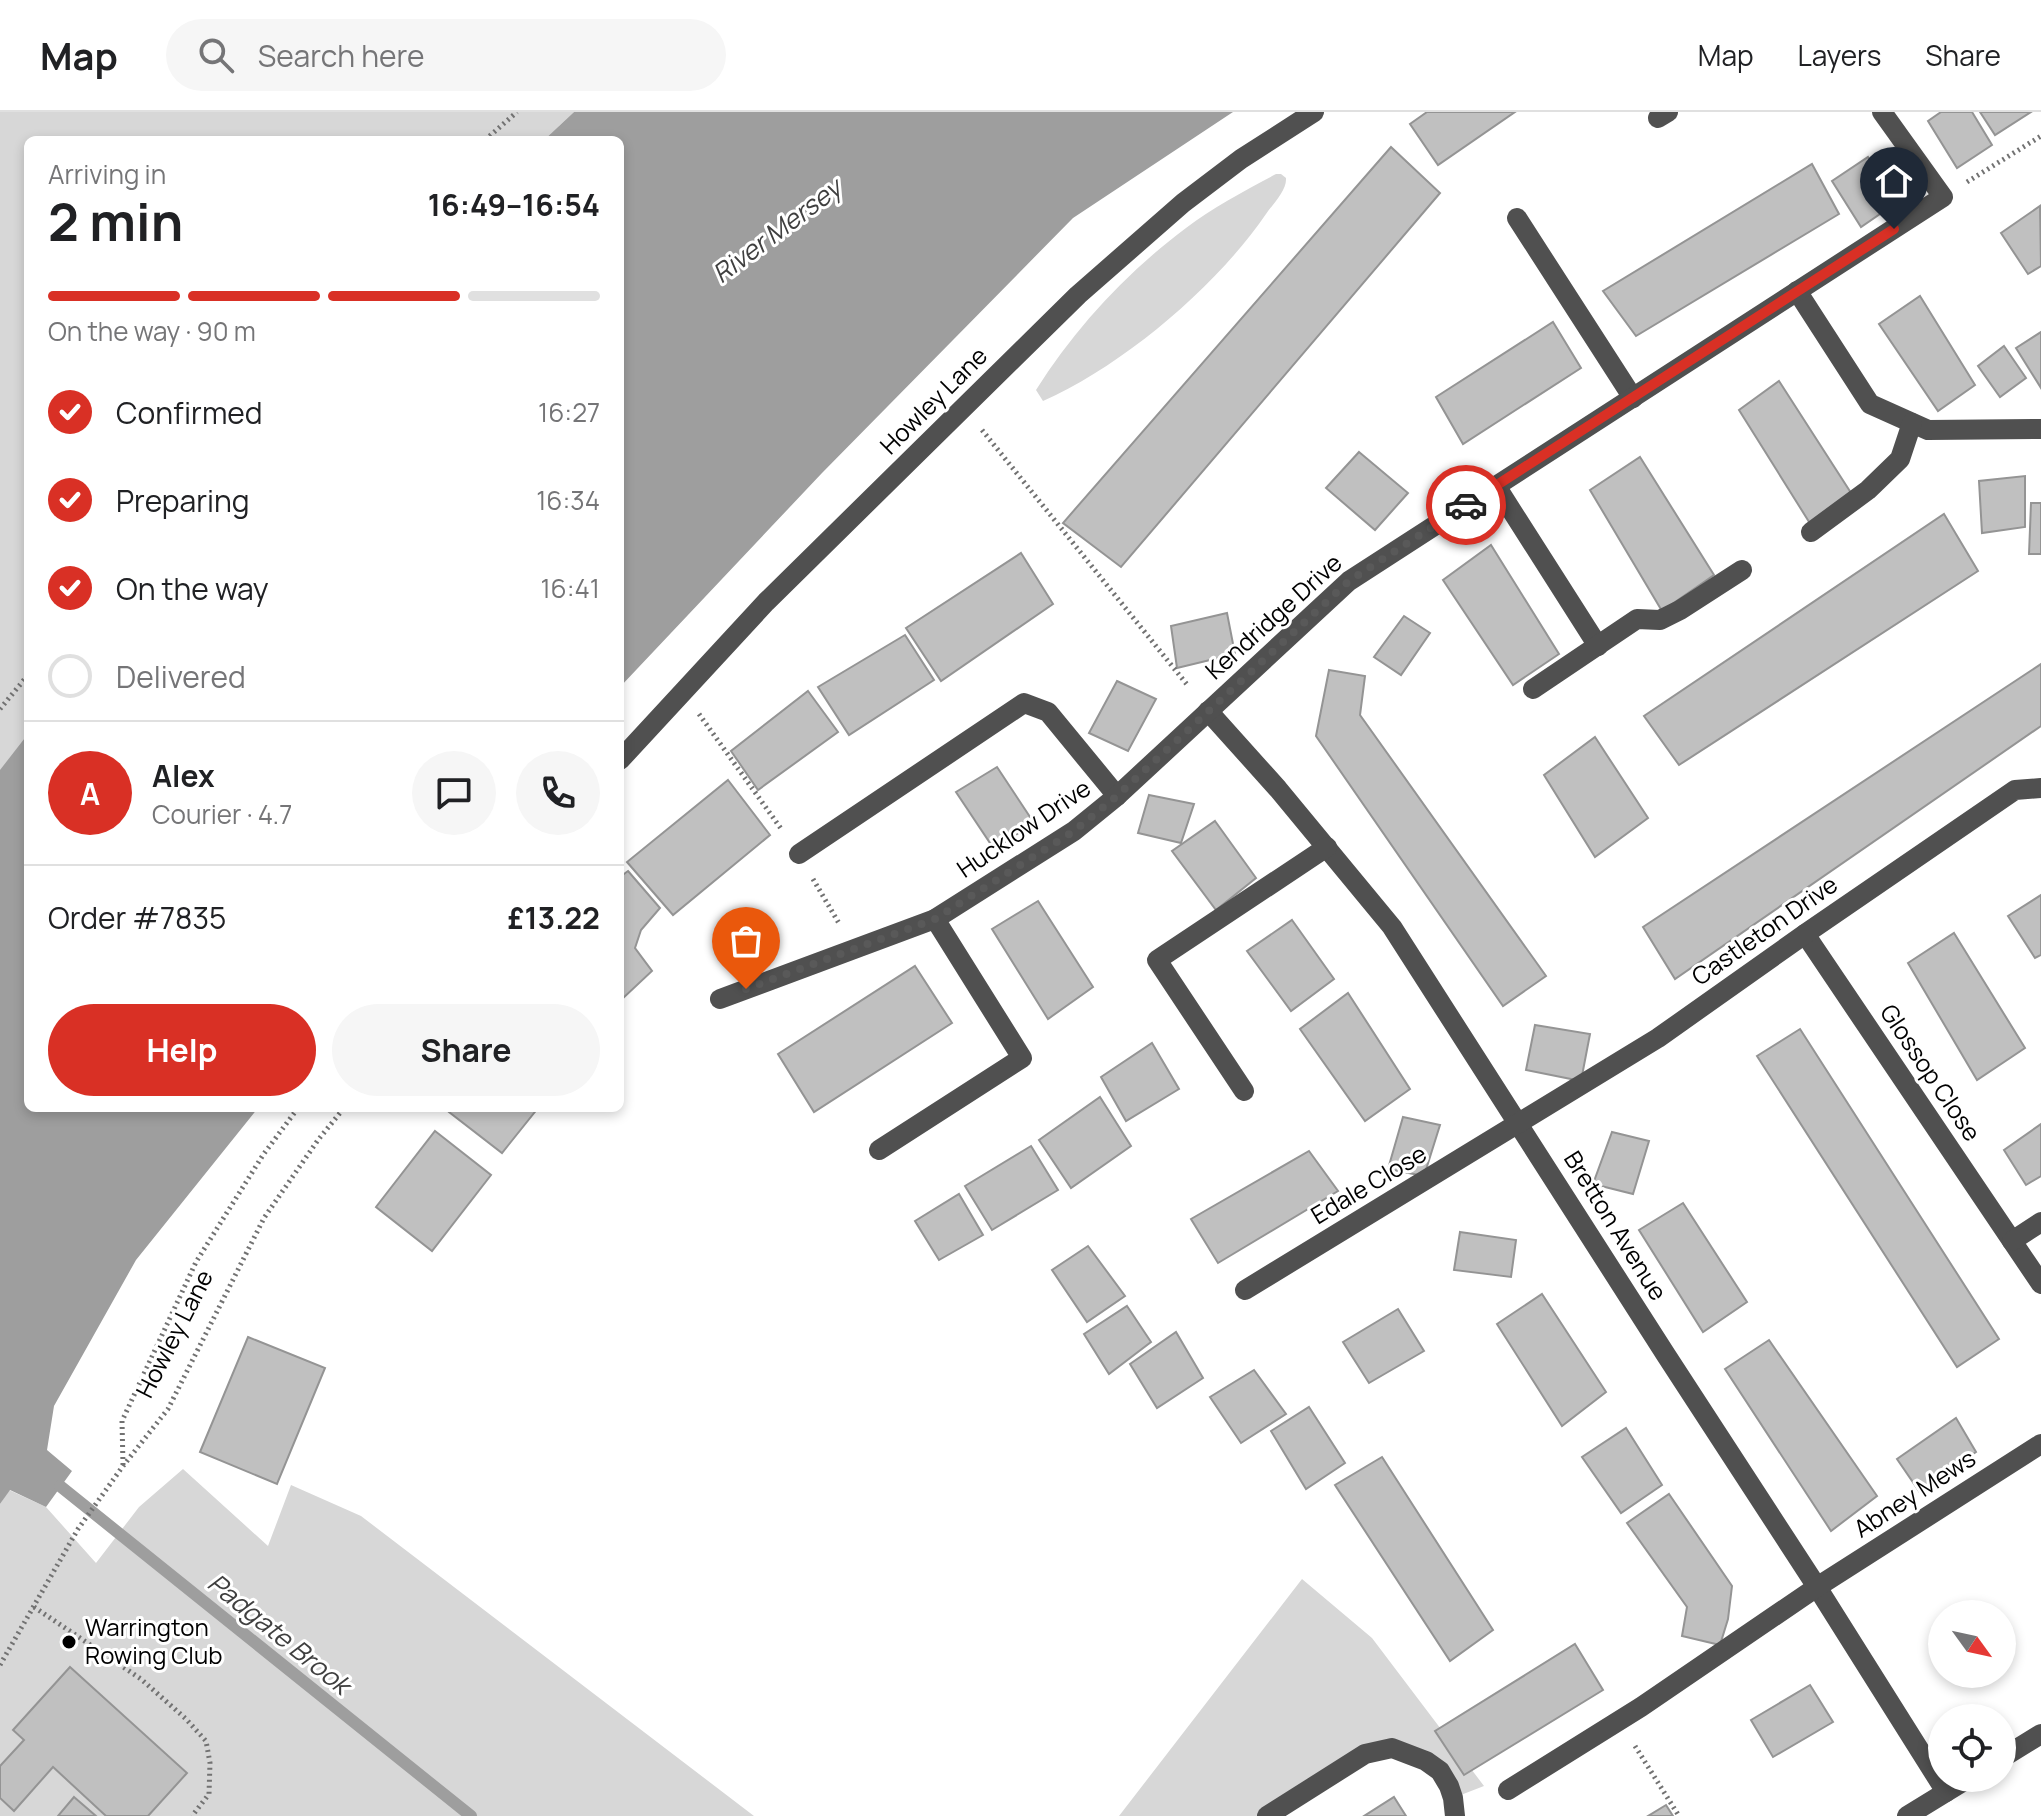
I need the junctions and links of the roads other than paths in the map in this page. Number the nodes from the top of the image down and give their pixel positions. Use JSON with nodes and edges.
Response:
{"nodes":[{"id":1,"x":1314,"y":112,"type":"edge"},
{"id":2,"x":1882,"y":112,"type":"edge"},
{"id":3,"x":1517,"y":218,"type":"dead end"},
{"id":4,"x":1797,"y":291,"type":"junction"},
{"id":5,"x":1633,"y":398,"type":"junction"},
{"id":6,"x":1912,"y":423,"type":"junction"},
{"id":7,"x":2041,"y":429,"type":"edge"},
{"id":8,"x":1496,"y":486,"type":"junction"},
{"id":9,"x":1811,"y":532,"type":"dead end"},
{"id":10,"x":1742,"y":570,"type":"dead end"},
{"id":11,"x":1598,"y":646,"type":"junction"},
{"id":12,"x":1533,"y":689,"type":"dead end"},
{"id":13,"x":1208,"y":711,"type":"junction"},
{"id":14,"x":624,"y":756,"type":"edge"},
{"id":15,"x":2041,"y":788,"type":"edge"},
{"id":16,"x":1117,"y":796,"type":"junction"},
{"id":17,"x":1327,"y":847,"type":"junction"},
{"id":18,"x":799,"y":854,"type":"road end"},
{"id":19,"x":935,"y":919,"type":"junction"},
{"id":20,"x":1805,"y":934,"type":"junction"},
{"id":21,"x":720,"y":999,"type":"dead end"},
{"id":22,"x":1244,"y":1091,"type":"dead end"},
{"id":23,"x":1519,"y":1124,"type":"junction"},
{"id":24,"x":879,"y":1150,"type":"dead end"},
{"id":25,"x":2041,"y":1222,"type":"edge"},
{"id":26,"x":2012,"y":1241,"type":"junction"},
{"id":27,"x":2041,"y":1284,"type":"edge"},
{"id":28,"x":1245,"y":1290,"type":"dead end"},
{"id":29,"x":2041,"y":1444,"type":"edge"},
{"id":30,"x":1817,"y":1587,"type":"junction"},
{"id":31,"x":2041,"y":1734,"type":"edge"},
{"id":32,"x":2016,"y":1749,"type":"edge"},
{"id":33,"x":1928,"y":1763,"type":"edge"},
{"id":34,"x":1508,"y":1790,"type":"dead end"},
{"id":35,"x":1946,"y":1792,"type":"edge"},
{"id":36,"x":1267,"y":1816,"type":"edge"},
{"id":37,"x":1455,"y":1816,"type":"edge"},
{"id":38,"x":1907,"y":1816,"type":"edge"}],
"edges":[{"from":1,"to":14,"type":"street","name":"Howley Lane"},
{"from":2,"to":4,"type":"street","name":"Kendridge Drive"},
{"from":3,"to":5,"type":"street"},
{"from":4,"to":5,"type":"street","name":"Kendridge Drive"},
{"from":4,"to":6,"type":"street"},
{"from":5,"to":8,"type":"street","name":"Kendridge Drive"},
{"from":6,"to":7,"type":"street"},
{"from":6,"to":9,"type":"street"},
{"from":8,"to":11,"type":"street"},
{"from":8,"to":13,"type":"street","name":"Kendridge Drive"},
{"from":10,"to":11,"type":"street"},
{"from":11,"to":12,"type":"street"},
{"from":13,"to":16,"type":"street","name":"Hucklow Drive"},
{"from":13,"to":17,"type":"street","name":"Bretton Avenue"},
{"from":15,"to":20,"type":"street","name":"Castleton Drive"},
{"from":16,"to":18,"type":"street"},
{"from":16,"to":19,"type":"street","name":"Hucklow Drive"},
{"from":17,"to":22,"type":"street"},
{"from":17,"to":23,"type":"street","name":"Bretton Avenue"},
{"from":19,"to":21,"type":"street","name":"Hucklow Drive"},
{"from":19,"to":24,"type":"street"},
{"from":20,"to":23,"type":"street","name":"Castleton Drive"},
{"from":20,"to":26,"type":"street","name":"Glossop Close"},
{"from":23,"to":28,"type":"street","name":"Edale Close"},
{"from":23,"to":30,"type":"street","name":"Bretton Avenue"},
{"from":25,"to":26,"type":"street"},
{"from":26,"to":27,"type":"street","name":"Glossop Close"},
{"from":29,"to":30,"type":"street","name":"Abney Mews"},
{"from":30,"to":33,"type":"street","name":"Bretton Avenue"},
{"from":30,"to":34,"type":"street","name":"Abney Mews"},
{"from":31,"to":32,"type":"street"},
{"from":35,"to":38,"type":"street"},
{"from":36,"to":37,"type":"street"}]}
